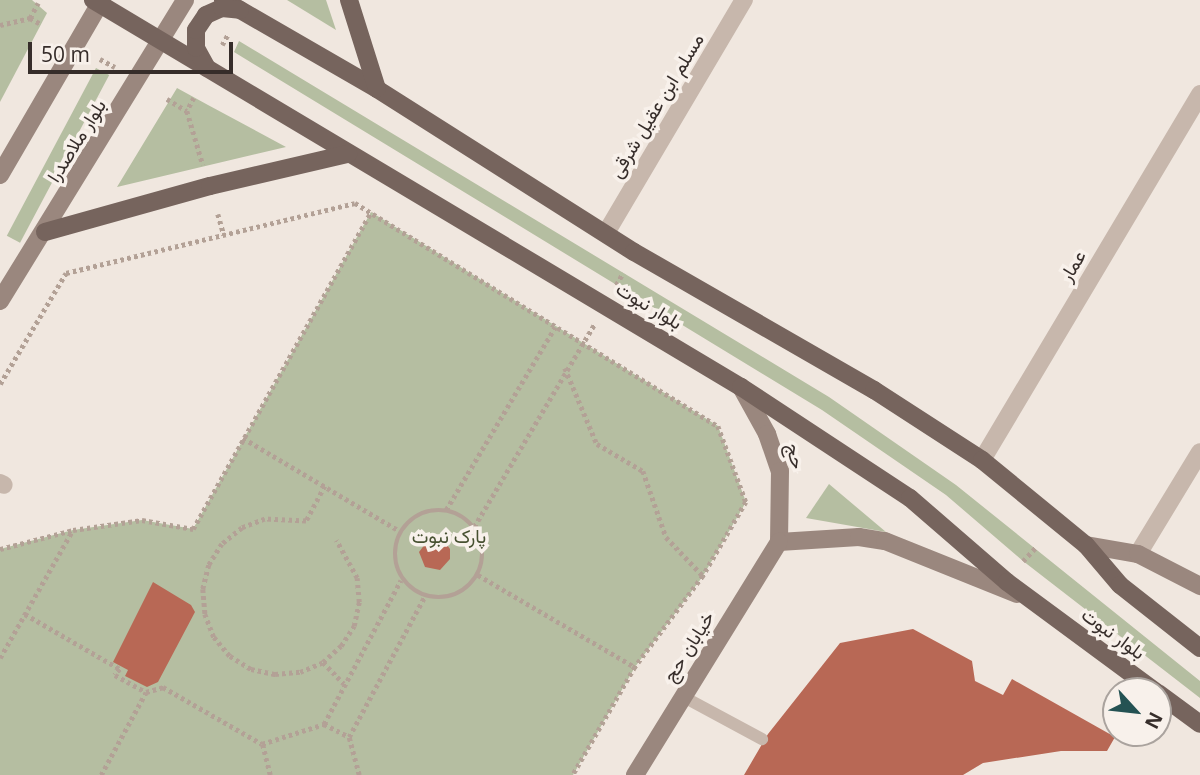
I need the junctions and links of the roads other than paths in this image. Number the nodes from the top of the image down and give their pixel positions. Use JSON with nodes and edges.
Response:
{"nodes":[{"id":1,"x":185,"y":0,"type":"edge"},
{"id":2,"x":223,"y":0,"type":"edge"},
{"id":3,"x":349,"y":0,"type":"edge"},
{"id":4,"x":744,"y":0,"type":"edge"},
{"id":5,"x":98,"y":1,"type":"edge"},
{"id":6,"x":240,"y":10,"type":"junction"},
{"id":7,"x":161,"y":42,"type":"junction"},
{"id":8,"x":208,"y":71,"type":"junction"},
{"id":9,"x":377,"y":89,"type":"junction"},
{"id":10,"x":1200,"y":94,"type":"edge"},
{"id":11,"x":348,"y":154,"type":"junction"},
{"id":12,"x":0,"y":174,"type":"edge"},
{"id":13,"x":45,"y":232,"type":"junction"},
{"id":14,"x":606,"y":233,"type":"junction"},
{"id":15,"x":0,"y":301,"type":"edge"},
{"id":16,"x":741,"y":387,"type":"junction"},
{"id":17,"x":1200,"y":452,"type":"edge"},
{"id":18,"x":982,"y":460,"type":"junction"},
{"id":19,"x":779,"y":542,"type":"junction"},
{"id":20,"x":1086,"y":545,"type":"junction"},
{"id":21,"x":1138,"y":554,"type":"junction"},
{"id":22,"x":1200,"y":586,"type":"edge"},
{"id":23,"x":1033,"y":601,"type":"junction"},
{"id":24,"x":1200,"y":648,"type":"edge"},
{"id":25,"x":1137,"y":677,"type":"edge"},
{"id":26,"x":682,"y":696,"type":"junction"},
{"id":27,"x":1172,"y":703,"type":"edge"},
{"id":28,"x":1200,"y":724,"type":"edge"},
{"id":29,"x":762,"y":739,"type":"dead end"},
{"id":30,"x":635,"y":775,"type":"edge"}],
"edges":[{"from":1,"to":7,"type":"main road","name":"بلوار ملاصدرا"},
{"from":2,"to":6,"type":"main road","name":"بلوار نبوت"},
{"from":3,"to":9,"type":"main road"},
{"from":4,"to":14,"type":"street","name":"مسلم ابن عقیل شرقی"},
{"from":5,"to":7,"type":"main road","name":"بلوار نبوت"},
{"from":5,"to":12,"type":"main road"},
{"from":6,"to":8,"type":"main road"},
{"from":6,"to":9,"type":"main road","name":"بلوار نبوت"},
{"from":7,"to":8,"type":"main road","name":"بلوار نبوت"},
{"from":7,"to":13,"type":"main road","name":"بلوار ملاصدرا"},
{"from":8,"to":11,"type":"main road","name":"بلوار نبوت"},
{"from":9,"to":14,"type":"main road","name":"بلوار نبوت"},
{"from":10,"to":18,"type":"street","name":"عمار"},
{"from":11,"to":13,"type":"main road"},
{"from":11,"to":16,"type":"main road","name":"بلوار نبوت"},
{"from":13,"to":15,"type":"main road","name":"بلوار ملاصدرا"},
{"from":14,"to":18,"type":"main road","name":"بلوار نبوت"},
{"from":16,"to":19,"type":"main road","name":"حج"},
{"from":16,"to":23,"type":"main road","name":"بلوار نبوت"},
{"from":17,"to":21,"type":"street"},
{"from":18,"to":20,"type":"main road","name":"بلوار نبوت"},
{"from":19,"to":23,"type":"main road"},
{"from":19,"to":26,"type":"main road","name":"خیابان حج"},
{"from":20,"to":21,"type":"main road"},
{"from":20,"to":24,"type":"main road","name":"بلوار نبوت"},
{"from":21,"to":22,"type":"main road"},
{"from":23,"to":25,"type":"main road","name":"بلوار نبوت"},
{"from":26,"to":29,"type":"lane"},
{"from":26,"to":30,"type":"main road","name":"خیابان حج"},
{"from":27,"to":28,"type":"main road","name":"بلوار نبوت"}]}
